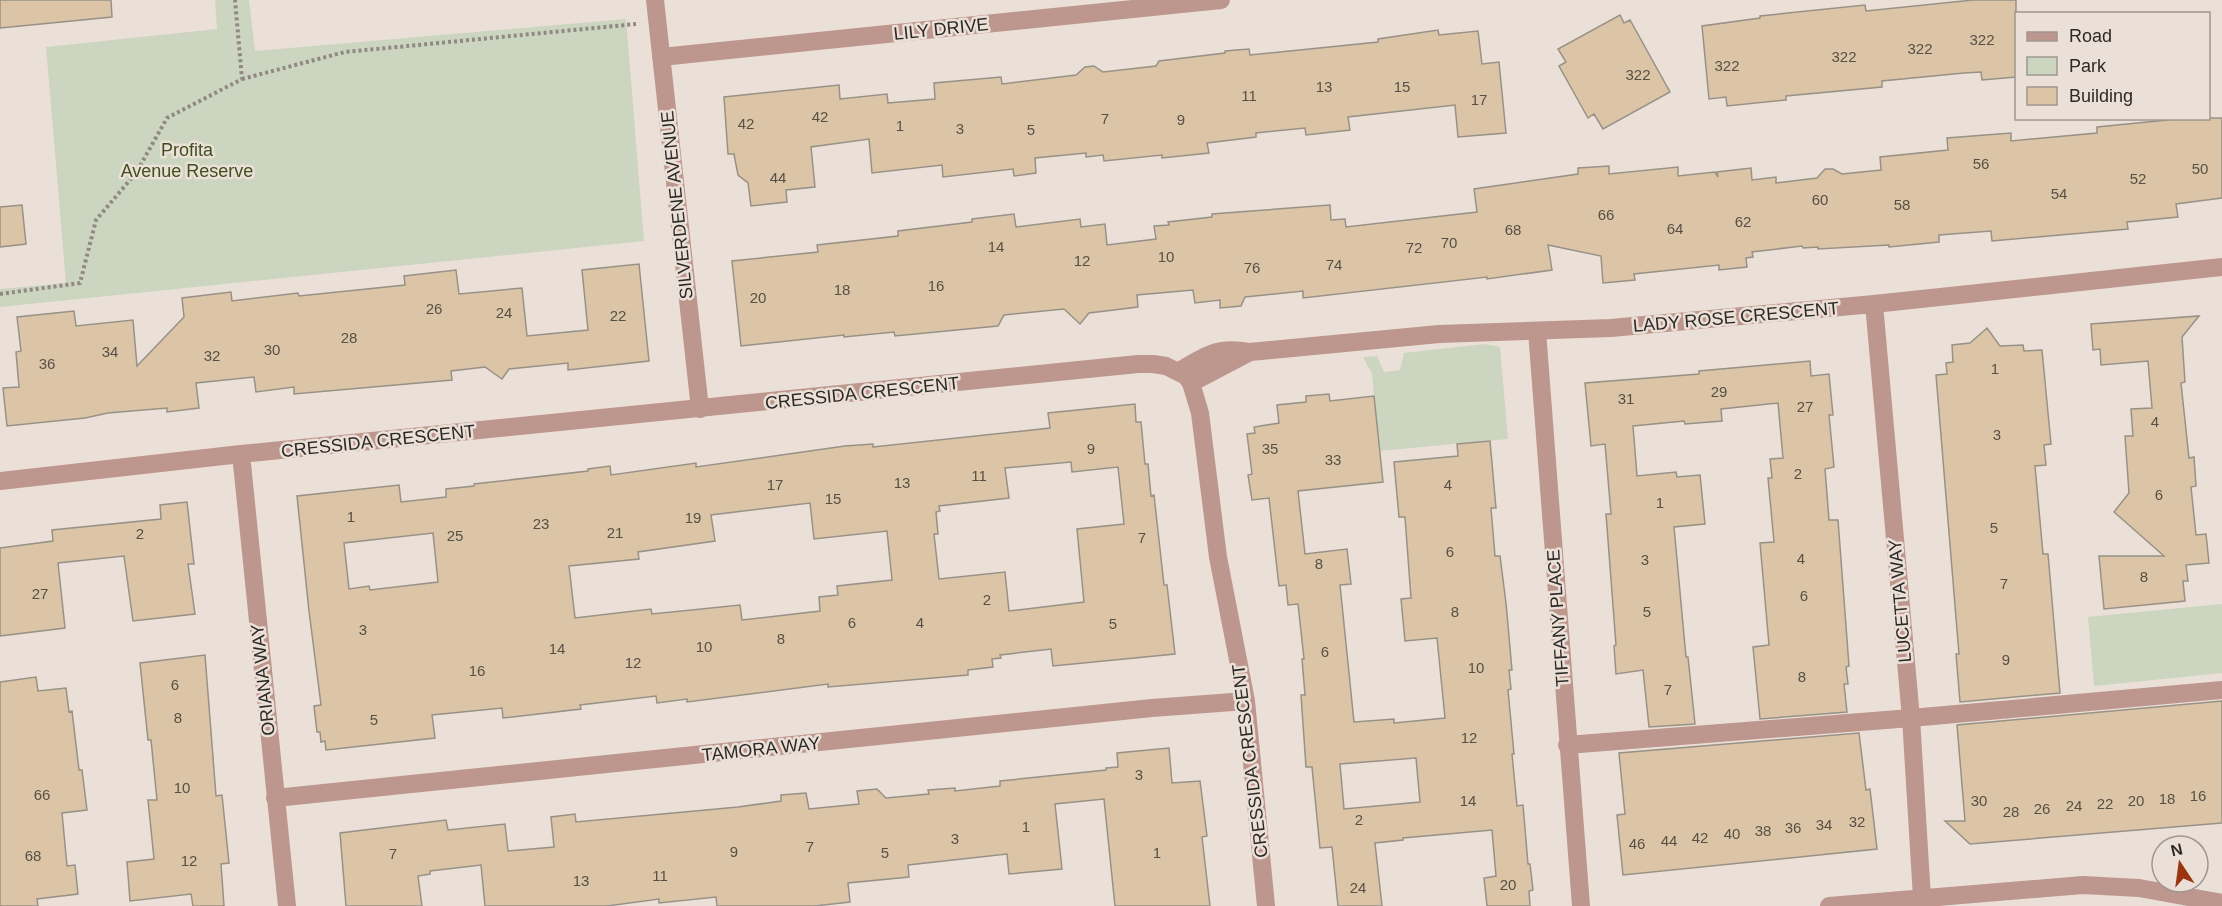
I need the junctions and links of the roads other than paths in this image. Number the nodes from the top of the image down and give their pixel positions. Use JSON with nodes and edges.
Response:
{"nodes":[{"id":1,"x":655,"y":0,"type":"edge"},
{"id":2,"x":1221,"y":0,"type":"edge"},
{"id":3,"x":661,"y":57,"type":"junction"},
{"id":4,"x":2222,"y":267,"type":"edge"},
{"id":5,"x":1874,"y":304,"type":"junction"},
{"id":6,"x":1537,"y":331,"type":"junction"},
{"id":7,"x":1185,"y":377,"type":"junction"},
{"id":8,"x":700,"y":409,"type":"junction"},
{"id":9,"x":241,"y":454,"type":"junction"},
{"id":10,"x":0,"y":481,"type":"edge"},
{"id":11,"x":2222,"y":690,"type":"edge"},
{"id":12,"x":1246,"y":701,"type":"junction"},
{"id":13,"x":1911,"y":718,"type":"junction"},
{"id":14,"x":1567,"y":745,"type":"junction"},
{"id":15,"x":275,"y":798,"type":"junction"},
{"id":16,"x":1922,"y":898,"type":"junction"},
{"id":17,"x":2222,"y":903,"type":"edge"},
{"id":18,"x":287,"y":906,"type":"edge"},
{"id":19,"x":1266,"y":906,"type":"edge"},
{"id":20,"x":1581,"y":906,"type":"edge"},
{"id":21,"x":1829,"y":906,"type":"edge"}],
"edges":[{"from":1,"to":3,"type":"street","name":"SILVERDENE AVENUE"},
{"from":2,"to":3,"type":"street","name":"LILY DRIVE"},
{"from":3,"to":8,"type":"street","name":"SILVERDENE AVENUE"},
{"from":4,"to":5,"type":"street","name":"LADY ROSE CRESCENT"},
{"from":5,"to":6,"type":"street","name":"LADY ROSE CRESCENT"},
{"from":5,"to":13,"type":"street","name":"LUCETTA WAY"},
{"from":6,"to":7,"type":"street","name":"LADY ROSE CRESCENT"},
{"from":6,"to":14,"type":"street","name":"TIFFANY PLACE"},
{"from":7,"to":8,"type":"street","name":"CRESSIDA CRESCENT"},
{"from":7,"to":12,"type":"street","name":"CRESSIDA CRESCENT"},
{"from":8,"to":9,"type":"street","name":"CRESSIDA CRESCENT"},
{"from":9,"to":10,"type":"street","name":"CRESSIDA CRESCENT"},
{"from":9,"to":15,"type":"street","name":"ORIANA WAY"},
{"from":11,"to":13,"type":"street"},
{"from":12,"to":15,"type":"street","name":"TAMORA WAY"},
{"from":12,"to":19,"type":"street","name":"CRESSIDA CRESCENT"},
{"from":13,"to":14,"type":"street"},
{"from":13,"to":16,"type":"street","name":"LUCETTA WAY"},
{"from":14,"to":20,"type":"street","name":"TIFFANY PLACE"},
{"from":15,"to":18,"type":"street","name":"ORIANA WAY"},
{"from":16,"to":17,"type":"street"},
{"from":16,"to":21,"type":"street"}]}
